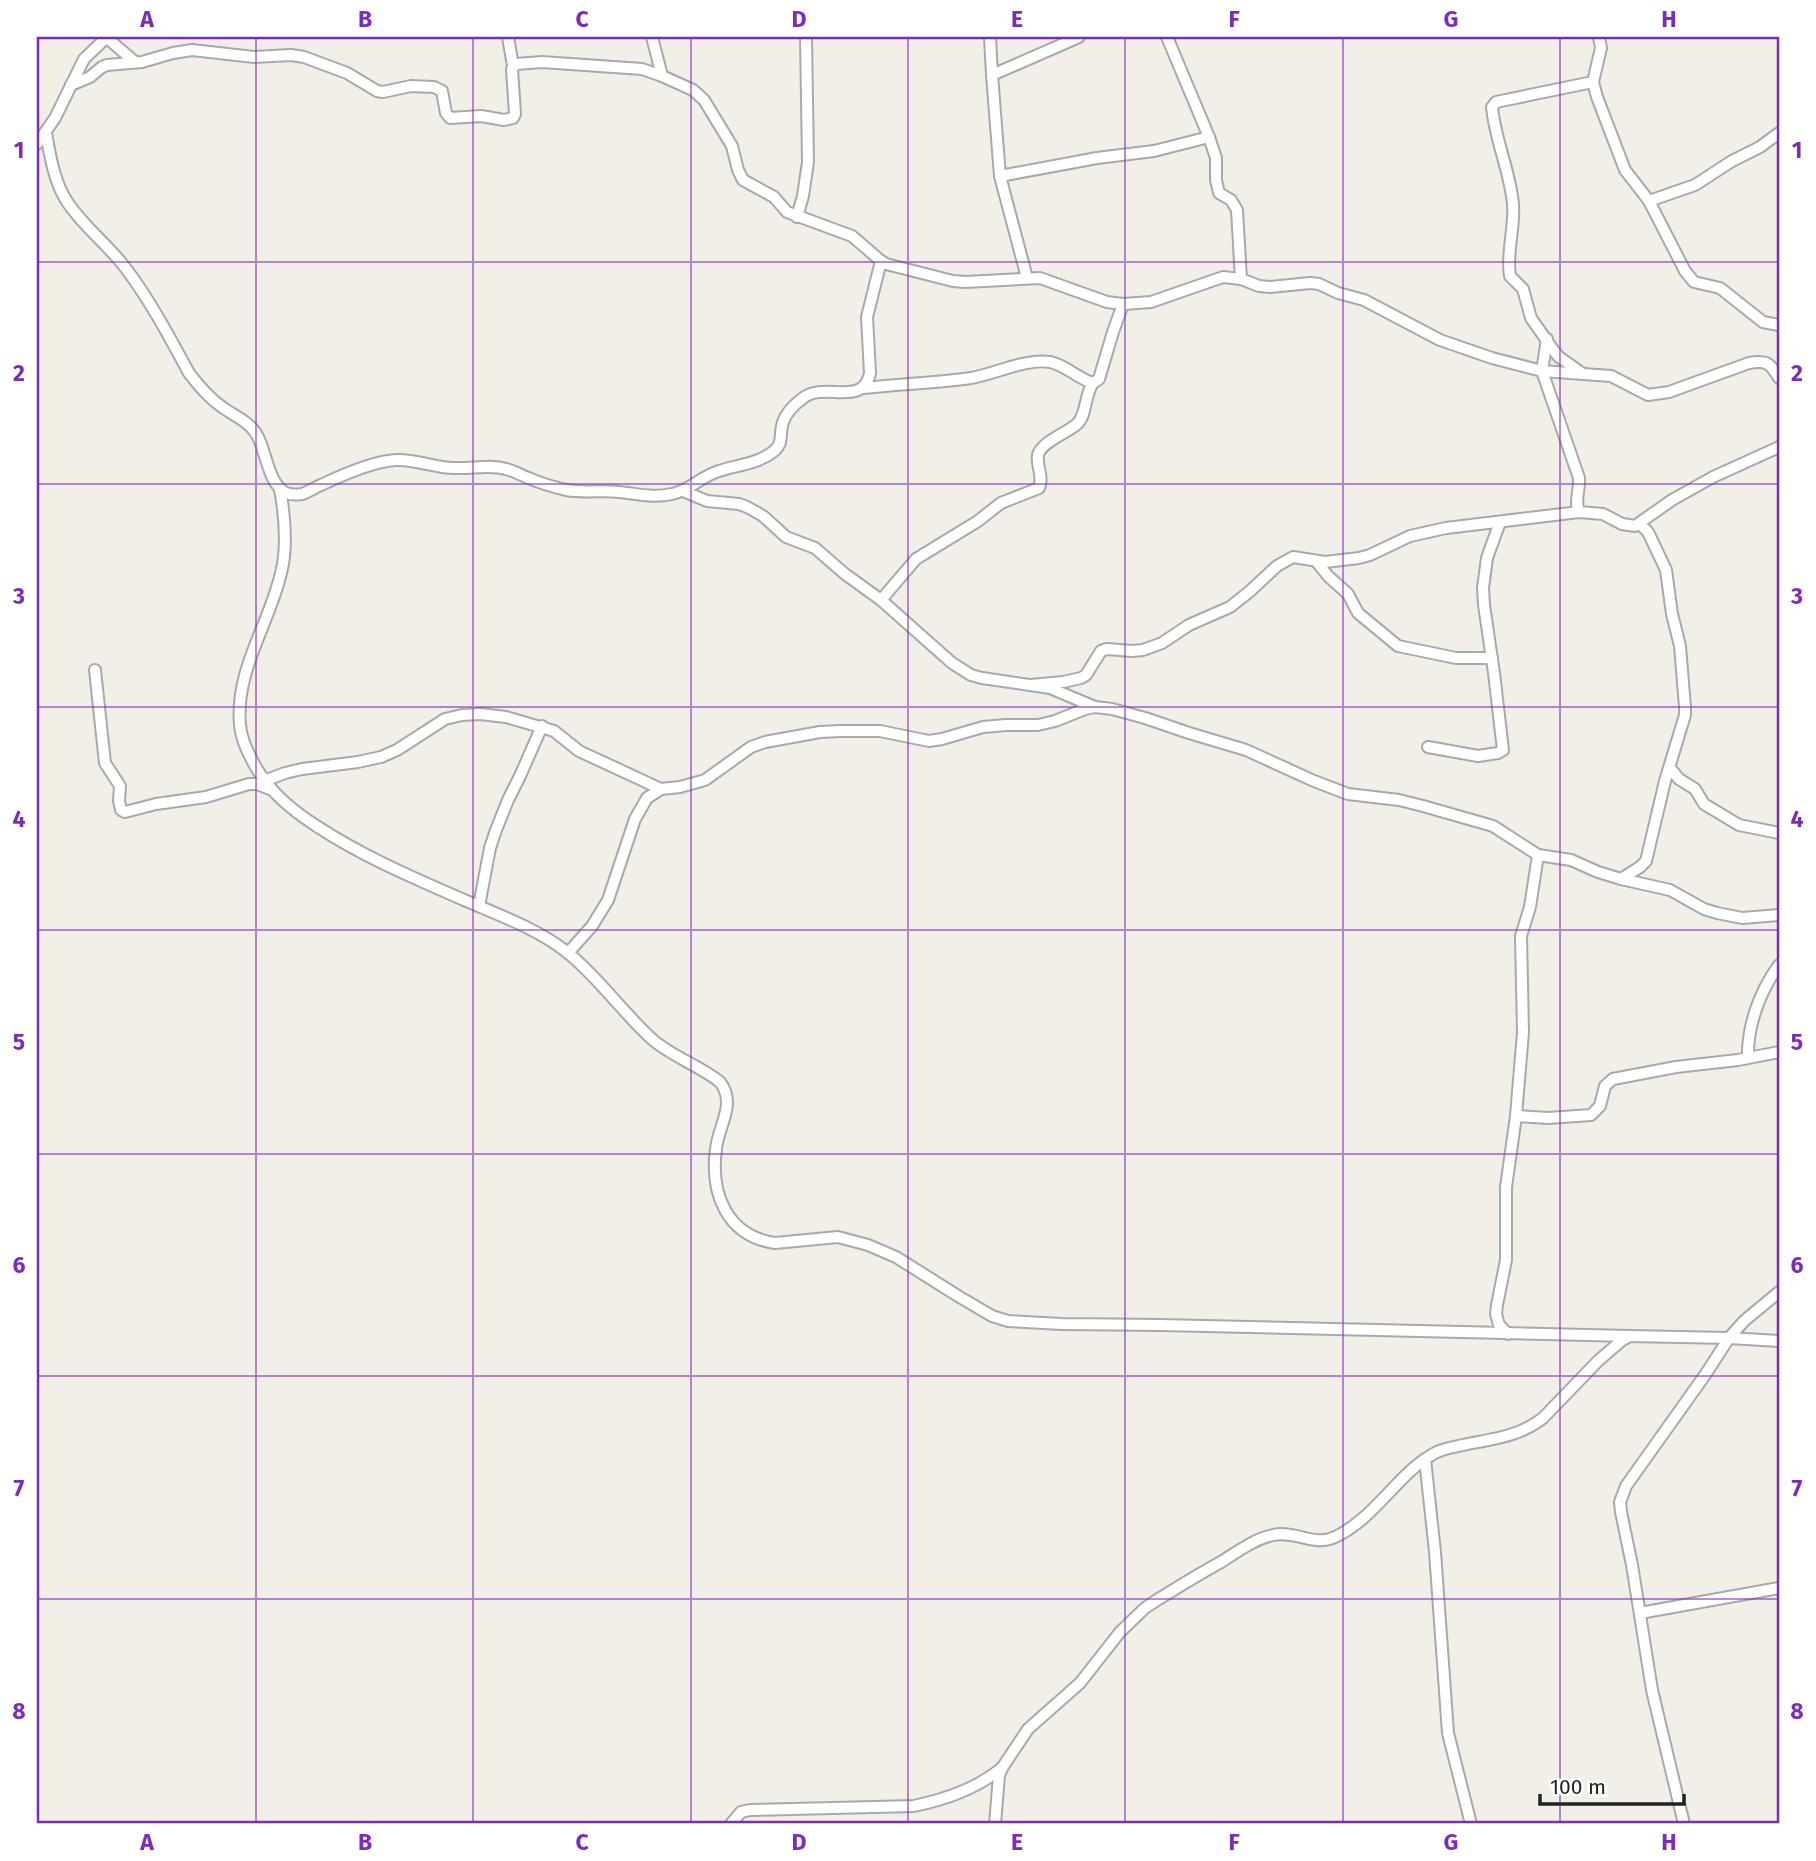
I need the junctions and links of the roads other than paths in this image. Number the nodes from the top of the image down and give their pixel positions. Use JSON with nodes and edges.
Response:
{"nodes":[{"id":1,"x":106,"y":37,"type":"edge"},
{"id":2,"x":508,"y":37,"type":"edge"},
{"id":3,"x":652,"y":37,"type":"edge"},
{"id":4,"x":806,"y":37,"type":"edge"},
{"id":5,"x":990,"y":37,"type":"edge"},
{"id":6,"x":1079,"y":37,"type":"edge"},
{"id":7,"x":1167,"y":37,"type":"edge"},
{"id":8,"x":1599,"y":37,"type":"edge"},
{"id":9,"x":135,"y":62,"type":"junction"},
{"id":10,"x":513,"y":66,"type":"junction"},
{"id":11,"x":662,"y":75,"type":"junction"},
{"id":12,"x":992,"y":75,"type":"junction"},
{"id":13,"x":1593,"y":82,"type":"junction"},
{"id":14,"x":71,"y":85,"type":"junction"},
{"id":15,"x":46,"y":133,"type":"junction"},
{"id":16,"x":1779,"y":133,"type":"edge"},
{"id":17,"x":1209,"y":137,"type":"junction"},
{"id":18,"x":37,"y":144,"type":"edge"},
{"id":19,"x":37,"y":150,"type":"edge"},
{"id":20,"x":51,"y":160,"type":"junction"},
{"id":21,"x":1000,"y":176,"type":"junction"},
{"id":22,"x":1649,"y":201,"type":"junction"},
{"id":23,"x":797,"y":218,"type":"junction"},
{"id":24,"x":881,"y":261,"type":"junction"},
{"id":25,"x":1027,"y":278,"type":"junction"},
{"id":26,"x":1241,"y":279,"type":"junction"},
{"id":27,"x":1123,"y":304,"type":"junction"},
{"id":28,"x":1779,"y":325,"type":"edge"},
{"id":29,"x":1546,"y":339,"type":"junction"},
{"id":30,"x":1542,"y":371,"type":"junction"},
{"id":31,"x":1585,"y":374,"type":"junction"},
{"id":32,"x":1779,"y":378,"type":"edge"},
{"id":33,"x":1093,"y":383,"type":"junction"},
{"id":34,"x":863,"y":388,"type":"junction"},
{"id":35,"x":1779,"y":447,"type":"edge"},
{"id":36,"x":280,"y":489,"type":"junction"},
{"id":37,"x":683,"y":491,"type":"junction"},
{"id":38,"x":1579,"y":512,"type":"junction"},
{"id":39,"x":1500,"y":522,"type":"junction"},
{"id":40,"x":1640,"y":524,"type":"junction"},
{"id":41,"x":1316,"y":561,"type":"junction"},
{"id":42,"x":881,"y":600,"type":"junction"},
{"id":43,"x":1492,"y":658,"type":"junction"},
{"id":44,"x":95,"y":670,"type":"dead end"},
{"id":45,"x":1031,"y":685,"type":"junction"},
{"id":46,"x":1096,"y":707,"type":"junction"},
{"id":47,"x":542,"y":726,"type":"junction"},
{"id":48,"x":1428,"y":747,"type":"dead end"},
{"id":49,"x":1670,"y":768,"type":"junction"},
{"id":50,"x":267,"y":785,"type":"junction"},
{"id":51,"x":661,"y":789,"type":"junction"},
{"id":52,"x":1779,"y":833,"type":"edge"},
{"id":53,"x":1538,"y":855,"type":"junction"},
{"id":54,"x":1620,"y":879,"type":"junction"},
{"id":55,"x":480,"y":906,"type":"junction"},
{"id":56,"x":1779,"y":915,"type":"edge"},
{"id":57,"x":568,"y":953,"type":"junction"},
{"id":58,"x":1779,"y":965,"type":"edge"},
{"id":59,"x":1779,"y":1052,"type":"edge"},
{"id":60,"x":1748,"y":1058,"type":"junction"},
{"id":61,"x":1516,"y":1116,"type":"junction"},
{"id":62,"x":1779,"y":1292,"type":"edge"},
{"id":63,"x":1508,"y":1334,"type":"junction"},
{"id":64,"x":1630,"y":1336,"type":"junction"},
{"id":65,"x":1728,"y":1338,"type":"junction"},
{"id":66,"x":1779,"y":1341,"type":"edge"},
{"id":67,"x":1425,"y":1458,"type":"junction"},
{"id":68,"x":1779,"y":1588,"type":"edge"},
{"id":69,"x":1640,"y":1613,"type":"junction"},
{"id":70,"x":1002,"y":1768,"type":"junction"},
{"id":71,"x":731,"y":1824,"type":"edge"},
{"id":72,"x":995,"y":1824,"type":"edge"},
{"id":73,"x":1471,"y":1824,"type":"edge"},
{"id":74,"x":1684,"y":1824,"type":"edge"}],
"edges":[{"from":1,"to":9,"type":"street"},
{"from":1,"to":14,"type":"street"},
{"from":2,"to":10,"type":"street"},
{"from":3,"to":11,"type":"street"},
{"from":4,"to":23,"type":"street"},
{"from":5,"to":12,"type":"street"},
{"from":6,"to":12,"type":"street"},
{"from":7,"to":17,"type":"street"},
{"from":8,"to":13,"type":"street"},
{"from":9,"to":10,"type":"street"},
{"from":9,"to":14,"type":"street"},
{"from":10,"to":11,"type":"street"},
{"from":11,"to":23,"type":"street"},
{"from":12,"to":21,"type":"street"},
{"from":13,"to":22,"type":"street"},
{"from":13,"to":29,"type":"street"},
{"from":14,"to":15,"type":"street"},
{"from":15,"to":18,"type":"street"},
{"from":15,"to":20,"type":"street"},
{"from":16,"to":22,"type":"street"},
{"from":17,"to":21,"type":"street"},
{"from":17,"to":26,"type":"street"},
{"from":19,"to":20,"type":"street"},
{"from":20,"to":36,"type":"street"},
{"from":21,"to":25,"type":"street"},
{"from":22,"to":28,"type":"street"},
{"from":23,"to":24,"type":"street"},
{"from":24,"to":25,"type":"street"},
{"from":24,"to":34,"type":"street"},
{"from":25,"to":27,"type":"street"},
{"from":26,"to":27,"type":"street"},
{"from":26,"to":30,"type":"street"},
{"from":27,"to":33,"type":"street"},
{"from":29,"to":30,"type":"street"},
{"from":29,"to":31,"type":"street"},
{"from":30,"to":31,"type":"street"},
{"from":30,"to":38,"type":"street"},
{"from":31,"to":32,"type":"street"},
{"from":33,"to":34,"type":"street"},
{"from":33,"to":42,"type":"street"},
{"from":34,"to":37,"type":"street"},
{"from":35,"to":40,"type":"street"},
{"from":36,"to":37,"type":"street"},
{"from":36,"to":50,"type":"street"},
{"from":37,"to":42,"type":"street"},
{"from":38,"to":39,"type":"street"},
{"from":38,"to":40,"type":"street"},
{"from":39,"to":41,"type":"street"},
{"from":39,"to":43,"type":"street"},
{"from":40,"to":49,"type":"street"},
{"from":41,"to":43,"type":"street"},
{"from":41,"to":45,"type":"street"},
{"from":42,"to":45,"type":"street"},
{"from":43,"to":48,"type":"street"},
{"from":44,"to":50,"type":"street"},
{"from":45,"to":46,"type":"street"},
{"from":46,"to":51,"type":"street"},
{"from":46,"to":53,"type":"street"},
{"from":47,"to":50,"type":"street"},
{"from":47,"to":51,"type":"street"},
{"from":47,"to":55,"type":"street"},
{"from":49,"to":52,"type":"street"},
{"from":49,"to":54,"type":"street"},
{"from":50,"to":55,"type":"street"},
{"from":51,"to":57,"type":"street"},
{"from":53,"to":54,"type":"street"},
{"from":53,"to":61,"type":"street"},
{"from":54,"to":56,"type":"street"},
{"from":55,"to":57,"type":"street"},
{"from":57,"to":63,"type":"street"},
{"from":58,"to":60,"type":"street"},
{"from":59,"to":60,"type":"street"},
{"from":60,"to":61,"type":"street"},
{"from":61,"to":63,"type":"street"},
{"from":62,"to":65,"type":"street"},
{"from":63,"to":64,"type":"street"},
{"from":64,"to":65,"type":"street"},
{"from":64,"to":67,"type":"street"},
{"from":65,"to":66,"type":"street"},
{"from":65,"to":69,"type":"street"},
{"from":67,"to":70,"type":"street"},
{"from":67,"to":73,"type":"street"},
{"from":68,"to":69,"type":"street"},
{"from":69,"to":74,"type":"street"},
{"from":70,"to":71,"type":"street"},
{"from":70,"to":72,"type":"street"}]}
